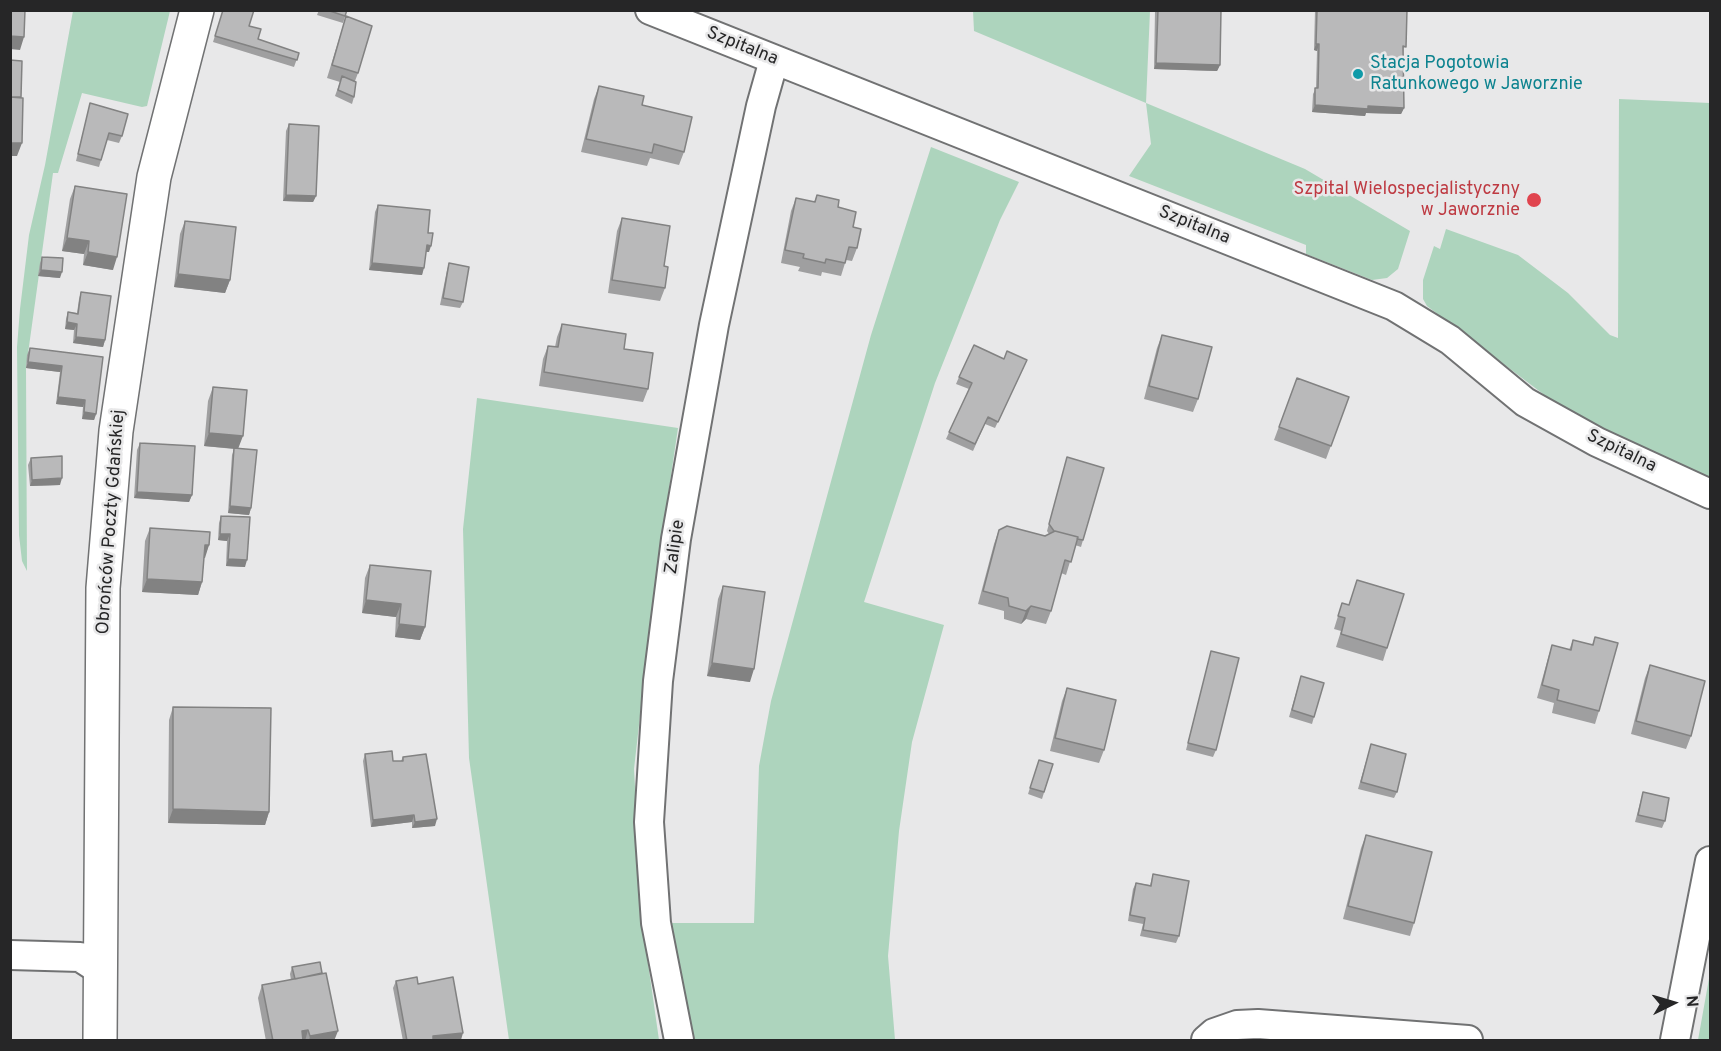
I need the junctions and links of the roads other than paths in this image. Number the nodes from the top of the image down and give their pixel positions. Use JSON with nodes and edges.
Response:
{"nodes":[{"id":1,"x":197,"y":10,"type":"edge"},
{"id":2,"x":650,"y":10,"type":"edge"},
{"id":3,"x":774,"y":60,"type":"junction"},
{"id":4,"x":1710,"y":494,"type":"edge"},
{"id":5,"x":1710,"y":861,"type":"edge"},
{"id":6,"x":10,"y":955,"type":"edge"},
{"id":7,"x":100,"y":970,"type":"junction"},
{"id":8,"x":100,"y":1041,"type":"edge"},
{"id":9,"x":679,"y":1041,"type":"edge"},
{"id":10,"x":1206,"y":1041,"type":"edge"},
{"id":11,"x":1467,"y":1041,"type":"edge"},
{"id":12,"x":1675,"y":1041,"type":"edge"}],
"edges":[{"from":1,"to":7,"type":"street","name":"Obrońców Poczty Gdańskiej"},
{"from":2,"to":3,"type":"street","name":"Szpitalna"},
{"from":3,"to":4,"type":"street","name":"Szpitalna"},
{"from":3,"to":9,"type":"street","name":"Zalipie"},
{"from":5,"to":12,"type":"street"},
{"from":6,"to":7,"type":"street"},
{"from":7,"to":8,"type":"street","name":"Obrońców Poczty Gdańskiej"},
{"from":10,"to":11,"type":"street"}]}
